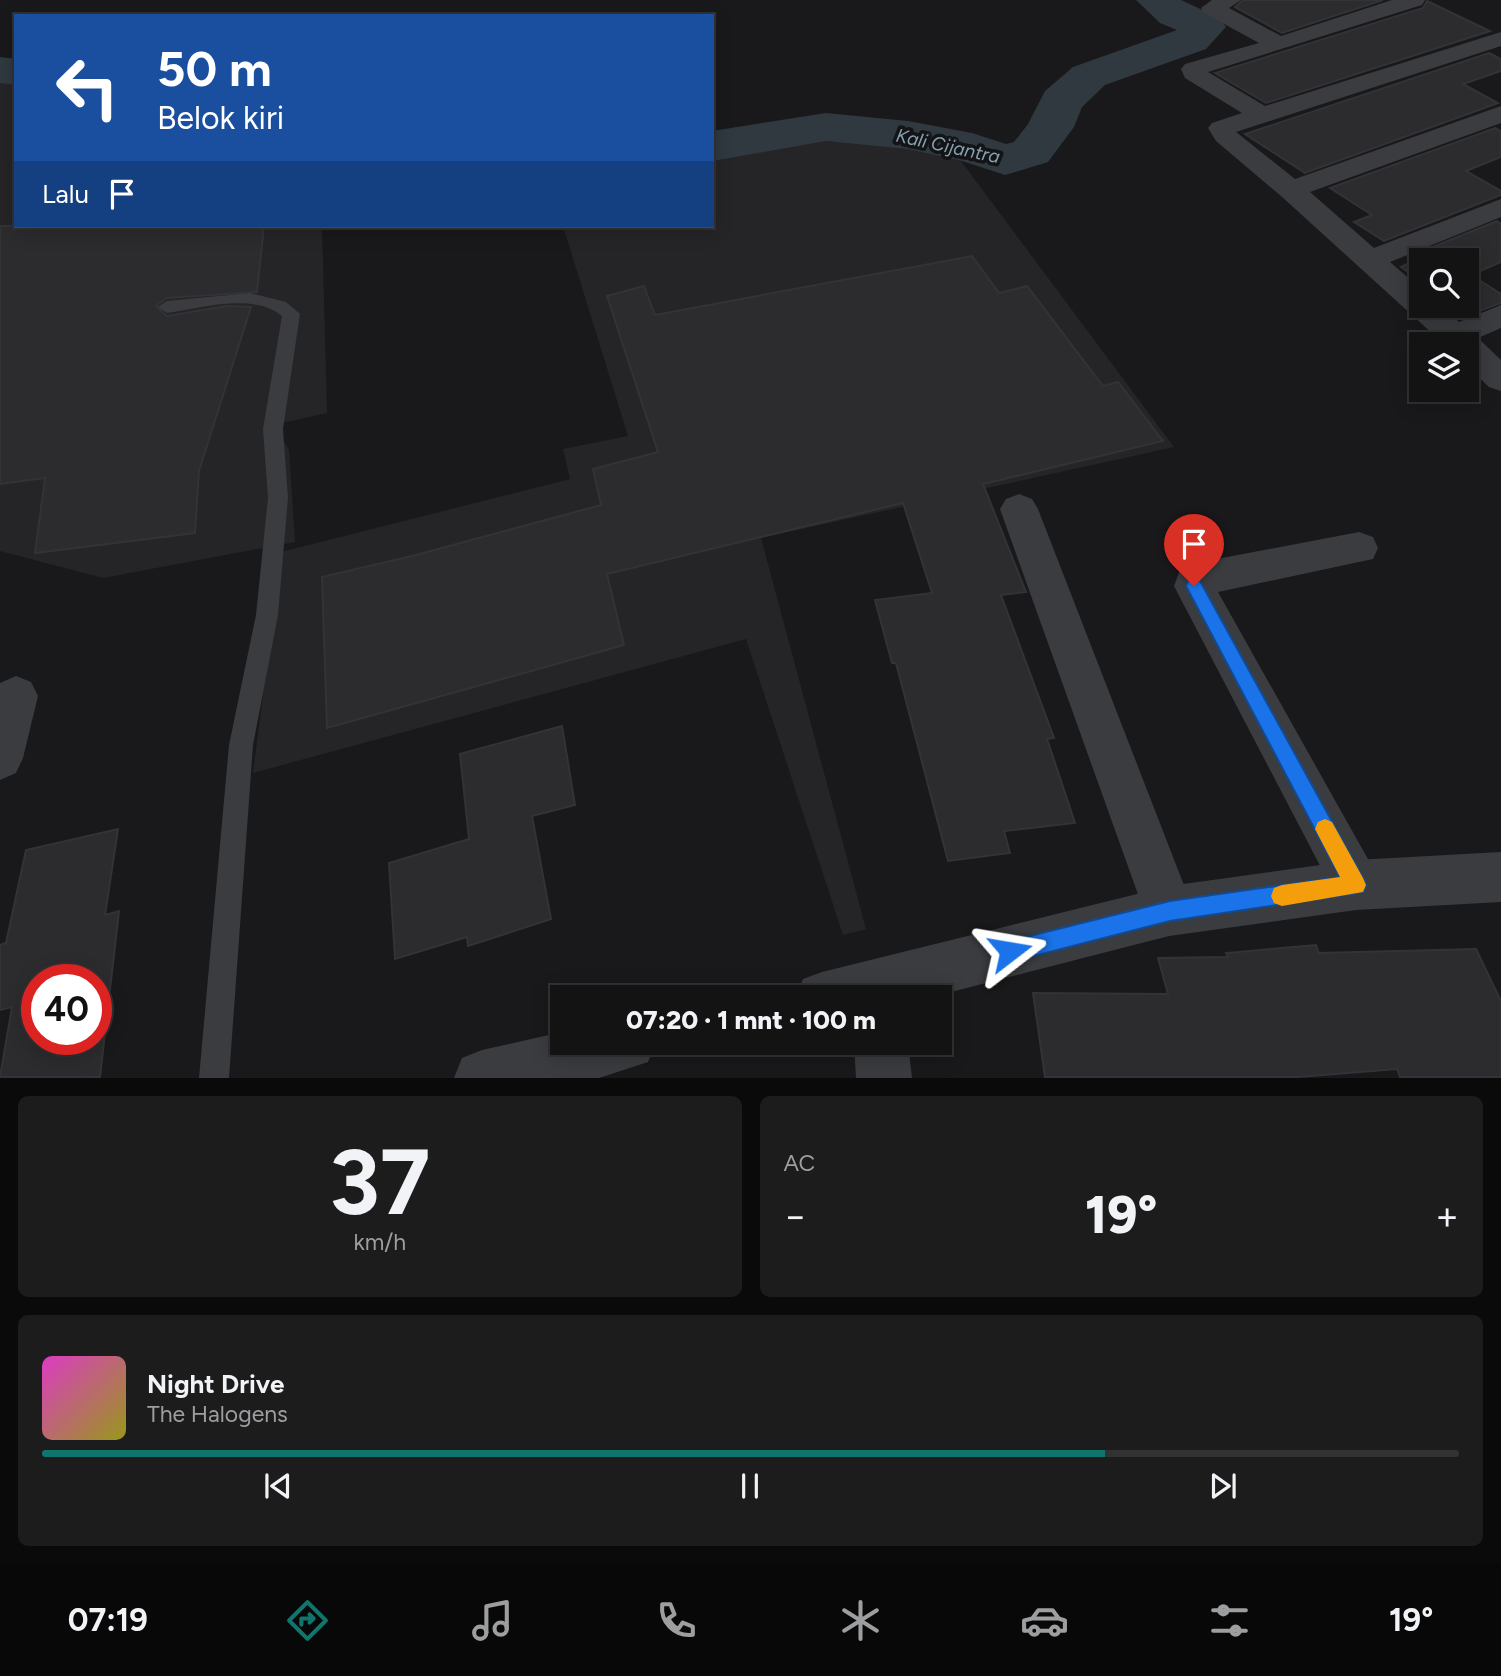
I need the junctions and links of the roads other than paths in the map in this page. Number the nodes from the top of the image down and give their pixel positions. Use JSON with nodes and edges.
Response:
{"nodes":[{"id":1,"x":1230,"y":0,"type":"edge"},
{"id":2,"x":1414,"y":0,"type":"edge"},
{"id":3,"x":1501,"y":39,"type":"edge"},
{"id":4,"x":1279,"y":44,"type":"junction"},
{"id":5,"x":1501,"y":114,"type":"edge"},
{"id":6,"x":1262,"y":115,"type":"junction"},
{"id":7,"x":1291,"y":190,"type":"junction"},
{"id":8,"x":1501,"y":207,"type":"edge"},
{"id":9,"x":1370,"y":260,"type":"junction"},
{"id":10,"x":1409,"y":295,"type":"edge"},
{"id":11,"x":167,"y":307,"type":"dead end"},
{"id":12,"x":1501,"y":315,"type":"edge"},
{"id":13,"x":1435,"y":318,"type":"edge"},
{"id":14,"x":1451,"y":332,"type":"edge"},
{"id":15,"x":1476,"y":332,"type":"edge"},
{"id":16,"x":1479,"y":358,"type":"edge"},
{"id":17,"x":1501,"y":379,"type":"edge"},
{"id":18,"x":1019,"y":509,"type":"dead end"},
{"id":19,"x":1359,"y":548,"type":"dead end"},
{"id":20,"x":16,"y":696,"type":"dead end"},
{"id":21,"x":0,"y":758,"type":"edge"},
{"id":22,"x":1501,"y":877,"type":"edge"},
{"id":23,"x":1356,"y":885,"type":"junction"},
{"id":24,"x":1170,"y":911,"type":"junction"},
{"id":25,"x":899,"y":985,"type":"edge"},
{"id":26,"x":577,"y":1055,"type":"edge"},
{"id":27,"x":882,"y":1055,"type":"edge"},
{"id":28,"x":214,"y":1077,"type":"edge"},
{"id":29,"x":482,"y":1077,"type":"edge"},
{"id":30,"x":884,"y":1077,"type":"edge"}],
"edges":[{"from":1,"to":4,"type":"street"},
{"from":2,"to":4,"type":"street"},
{"from":3,"to":6,"type":"street"},
{"from":4,"to":6,"type":"street"},
{"from":5,"to":7,"type":"street"},
{"from":6,"to":7,"type":"street"},
{"from":7,"to":9,"type":"street"},
{"from":8,"to":9,"type":"street"},
{"from":9,"to":10,"type":"street"},
{"from":11,"to":28,"type":"lane"},
{"from":12,"to":15,"type":"street"},
{"from":13,"to":14,"type":"street"},
{"from":16,"to":17,"type":"street"},
{"from":18,"to":24,"type":"street"},
{"from":19,"to":23,"type":"street"},
{"from":20,"to":21,"type":"street"},
{"from":22,"to":23,"type":"street"},
{"from":23,"to":24,"type":"street"},
{"from":24,"to":25,"type":"street"},
{"from":26,"to":29,"type":"street"},
{"from":27,"to":30,"type":"street"}]}
